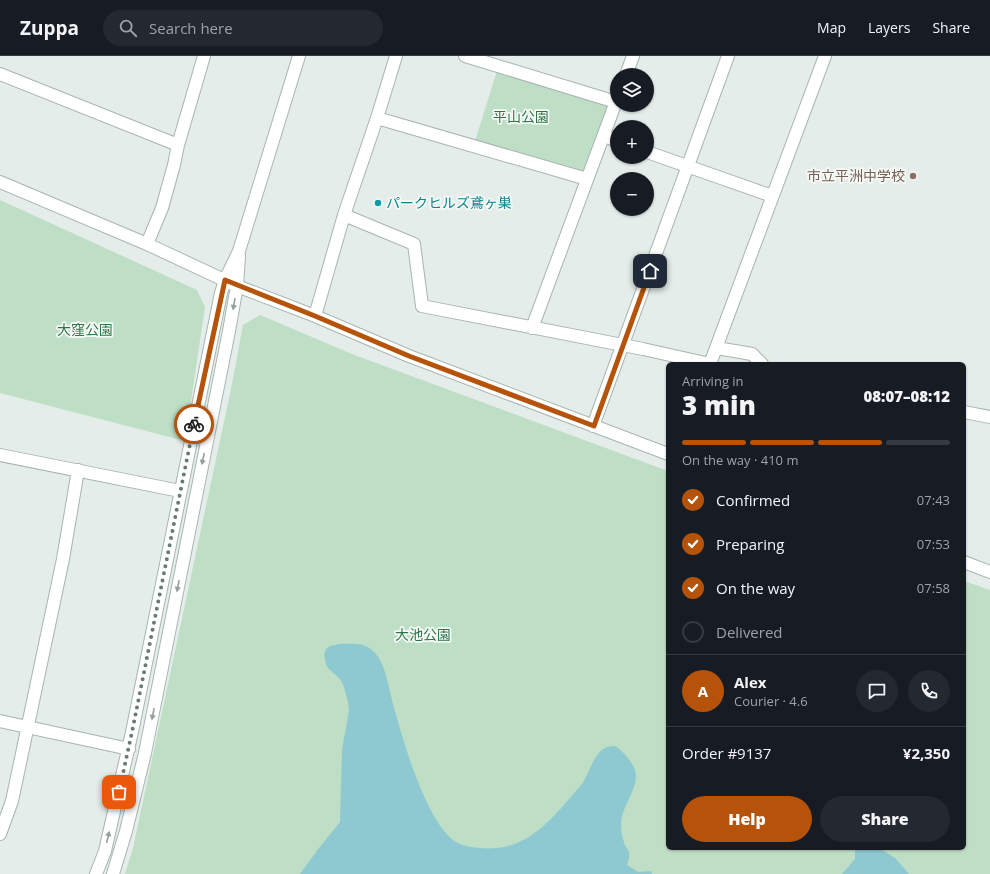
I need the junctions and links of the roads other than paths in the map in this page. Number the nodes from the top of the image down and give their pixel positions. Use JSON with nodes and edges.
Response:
{"nodes":[{"id":1,"x":299,"y":56,"type":"edge"},
{"id":2,"x":396,"y":56,"type":"edge"},
{"id":3,"x":465,"y":56,"type":"edge"},
{"id":4,"x":633,"y":56,"type":"edge"},
{"id":5,"x":728,"y":56,"type":"edge"},
{"id":6,"x":825,"y":56,"type":"edge"},
{"id":7,"x":199,"y":57,"type":"edge"},
{"id":8,"x":629,"y":68,"type":"edge"},
{"id":9,"x":0,"y":74,"type":"edge"},
{"id":10,"x":610,"y":99,"type":"edge"},
{"id":11,"x":612,"y":112,"type":"edge"},
{"id":12,"x":377,"y":118,"type":"junction"},
{"id":13,"x":604,"y":136,"type":"junction"},
{"id":14,"x":610,"y":138,"type":"edge"},
{"id":15,"x":178,"y":145,"type":"junction"},
{"id":16,"x":654,"y":155,"type":"edge"},
{"id":17,"x":688,"y":167,"type":"junction"},
{"id":18,"x":587,"y":179,"type":"junction"},
{"id":19,"x":0,"y":182,"type":"edge"},
{"id":20,"x":772,"y":196,"type":"junction"},
{"id":21,"x":344,"y":215,"type":"junction"},
{"id":22,"x":147,"y":244,"type":"junction"},
{"id":23,"x":240,"y":251,"type":"junction"},
{"id":24,"x":225,"y":280,"type":"junction"},
{"id":25,"x":237,"y":286,"type":"junction"},
{"id":26,"x":315,"y":316,"type":"junction"},
{"id":27,"x":532,"y":328,"type":"junction"},
{"id":28,"x":622,"y":345,"type":"junction"},
{"id":29,"x":717,"y":348,"type":"junction"},
{"id":30,"x":701,"y":362,"type":"edge"},
{"id":31,"x":711,"y":362,"type":"edge"},
{"id":32,"x":760,"y":362,"type":"edge"},
{"id":33,"x":966,"y":412,"type":"edge"},
{"id":34,"x":990,"y":417,"type":"edge"},
{"id":35,"x":594,"y":426,"type":"junction"},
{"id":36,"x":666,"y":453,"type":"edge"},
{"id":37,"x":0,"y":455,"type":"edge"},
{"id":38,"x":78,"y":470,"type":"junction"},
{"id":39,"x":180,"y":491,"type":"junction"},
{"id":40,"x":966,"y":563,"type":"edge"},
{"id":41,"x":990,"y":572,"type":"edge"},
{"id":42,"x":0,"y":721,"type":"edge"},
{"id":43,"x":27,"y":727,"type":"junction"},
{"id":44,"x":128,"y":748,"type":"junction"},
{"id":45,"x":0,"y":834,"type":"edge"},
{"id":46,"x":96,"y":874,"type":"edge"},
{"id":47,"x":113,"y":874,"type":"edge"}],
"edges":[{"from":1,"to":23,"type":"street"},
{"from":2,"to":12,"type":"street"},
{"from":3,"to":10,"type":"street"},
{"from":4,"to":8,"type":"street"},
{"from":5,"to":17,"type":"street"},
{"from":6,"to":20,"type":"street"},
{"from":7,"to":15,"type":"street"},
{"from":9,"to":15,"type":"street"},
{"from":11,"to":13,"type":"street"},
{"from":12,"to":18,"type":"street"},
{"from":12,"to":21,"type":"street"},
{"from":13,"to":14,"type":"street"},
{"from":13,"to":18,"type":"street"},
{"from":15,"to":22,"type":"street"},
{"from":16,"to":17,"type":"street"},
{"from":17,"to":20,"type":"street"},
{"from":17,"to":28,"type":"street"},
{"from":18,"to":27,"type":"street"},
{"from":19,"to":22,"type":"street"},
{"from":20,"to":29,"type":"street"},
{"from":21,"to":26,"type":"street"},
{"from":21,"to":27,"type":"street"},
{"from":22,"to":24,"type":"street"},
{"from":23,"to":24,"type":"street"},
{"from":23,"to":25,"type":"street"},
{"from":24,"to":25,"type":"street"},
{"from":24,"to":39,"type":"street"},
{"from":25,"to":26,"type":"street"},
{"from":25,"to":47,"type":"street","one_way":true},
{"from":26,"to":35,"type":"street"},
{"from":27,"to":28,"type":"street"},
{"from":28,"to":30,"type":"street"},
{"from":28,"to":35,"type":"street"},
{"from":29,"to":31,"type":"street"},
{"from":29,"to":32,"type":"street"},
{"from":33,"to":34,"type":"street"},
{"from":35,"to":36,"type":"street"},
{"from":37,"to":38,"type":"street"},
{"from":38,"to":39,"type":"street"},
{"from":38,"to":43,"type":"street"},
{"from":39,"to":44,"type":"street"},
{"from":40,"to":41,"type":"street"},
{"from":42,"to":43,"type":"street"},
{"from":43,"to":44,"type":"street"},
{"from":43,"to":45,"type":"street"},
{"from":46,"to":44,"type":"street","one_way":true}]}
